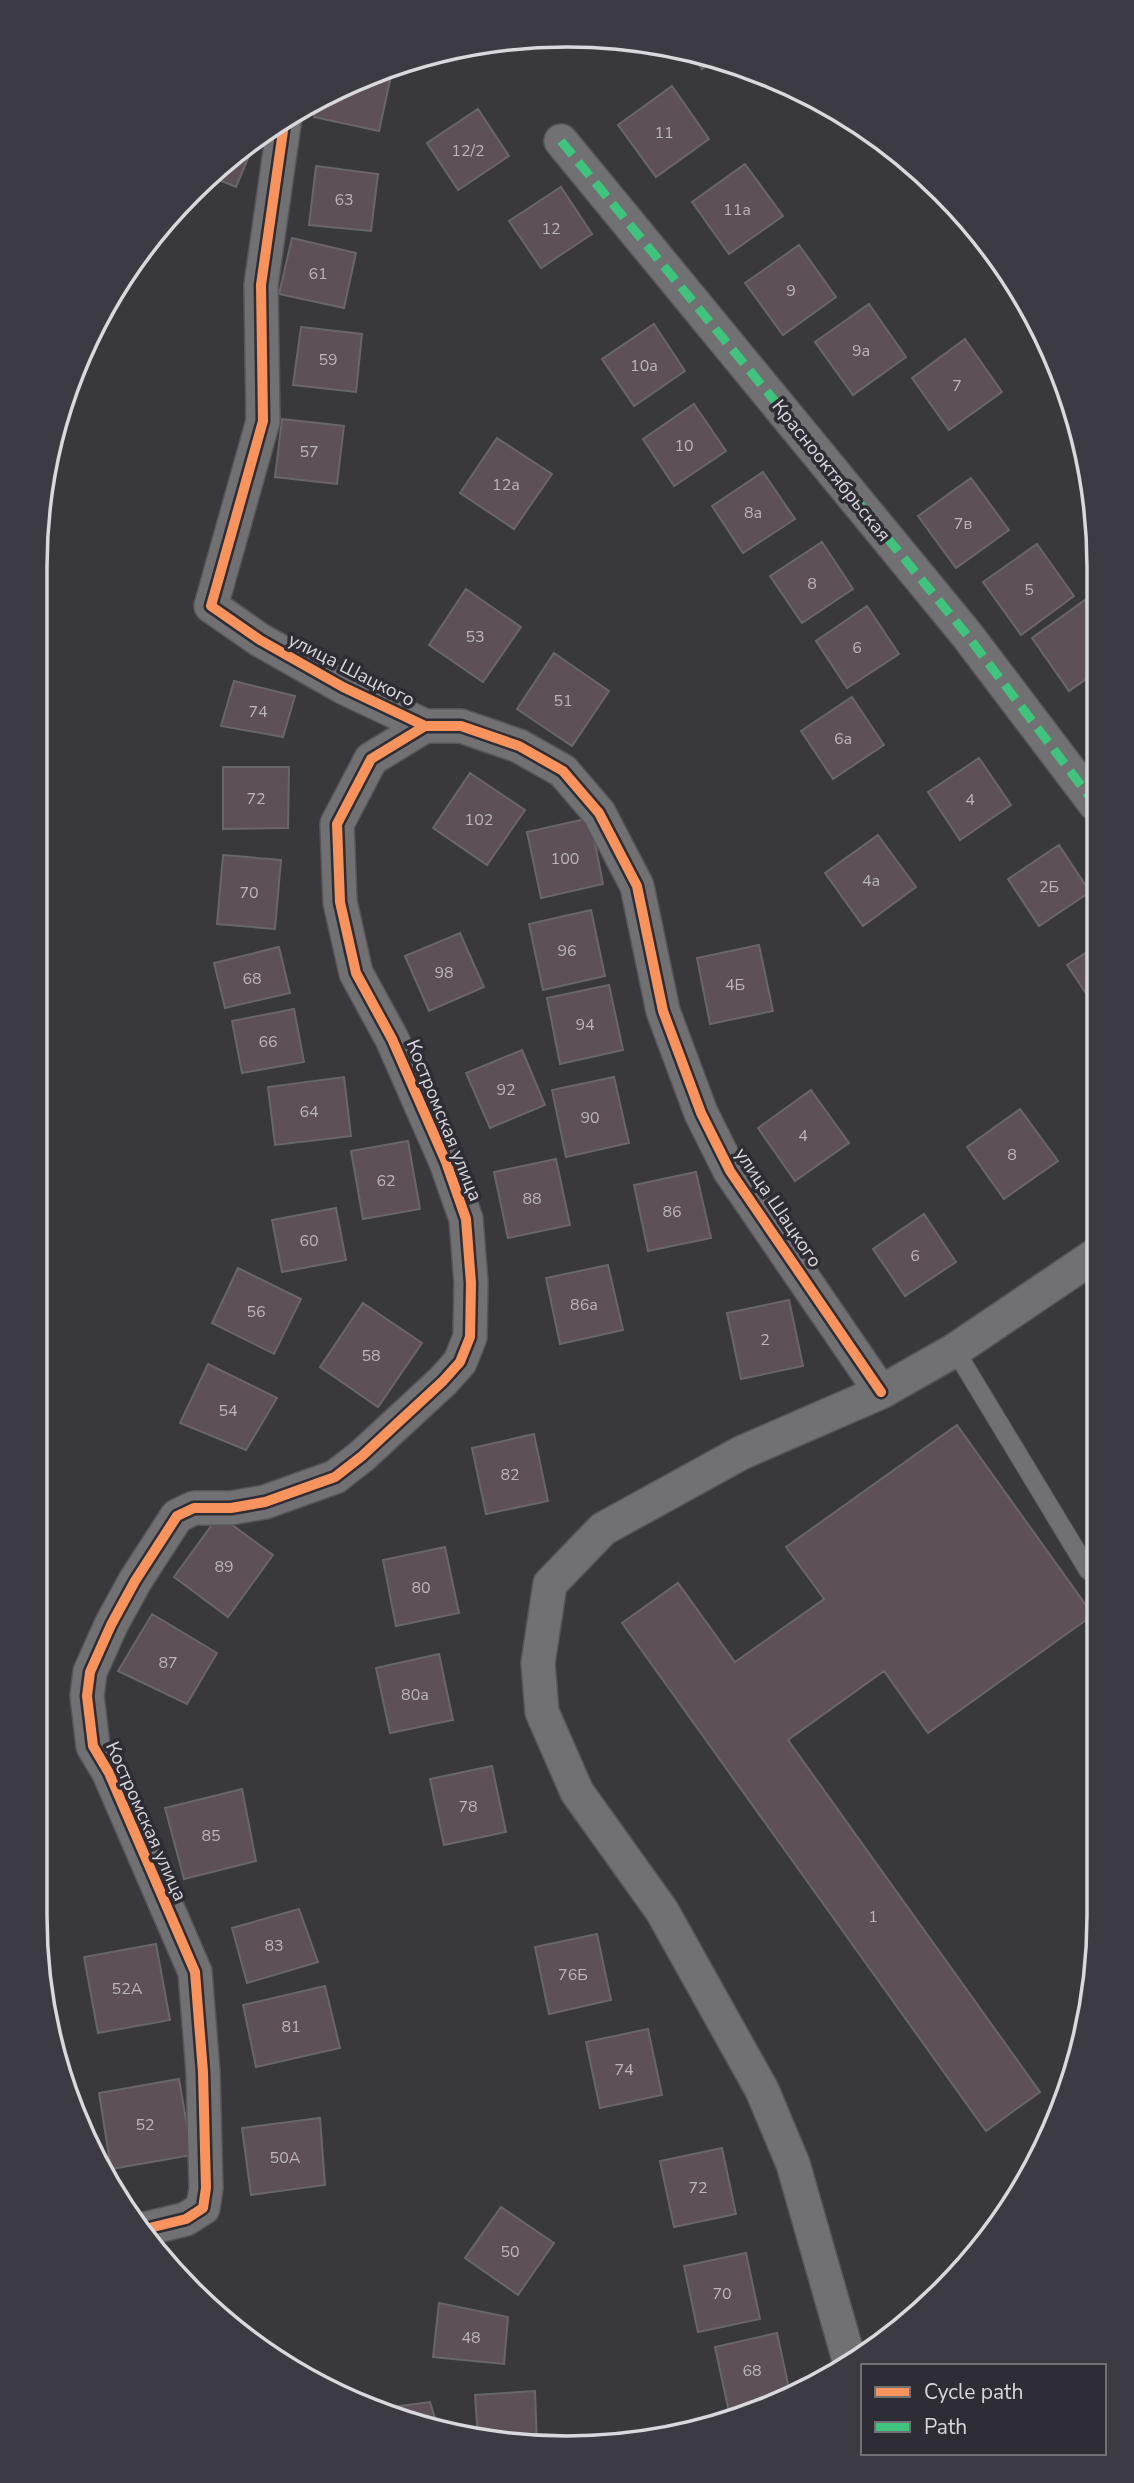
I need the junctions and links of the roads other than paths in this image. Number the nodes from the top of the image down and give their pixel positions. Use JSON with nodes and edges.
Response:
{"nodes":[{"id":1,"x":283,"y":132,"type":"edge"},
{"id":2,"x":561,"y":141,"type":"dead end"},
{"id":3,"x":425,"y":726,"type":"junction"},
{"id":4,"x":1087,"y":793,"type":"edge"},
{"id":5,"x":1087,"y":1261,"type":"edge"},
{"id":6,"x":955,"y":1350,"type":"junction"},
{"id":7,"x":881,"y":1392,"type":"junction"},
{"id":8,"x":1087,"y":1568,"type":"edge"},
{"id":9,"x":152,"y":2227,"type":"edge"},
{"id":10,"x":847,"y":2353,"type":"edge"}],
"edges":[{"from":1,"to":3,"type":"street","name":"улица Шацкого"},
{"from":2,"to":4,"type":"street","name":"Краснооктябрьская"},
{"from":3,"to":7,"type":"street","name":"улица Шацкого"},
{"from":3,"to":9,"type":"street","name":"Костромская улица"},
{"from":5,"to":6,"type":"street"},
{"from":6,"to":7,"type":"street"},
{"from":6,"to":8,"type":"lane"},
{"from":7,"to":10,"type":"street"}]}
